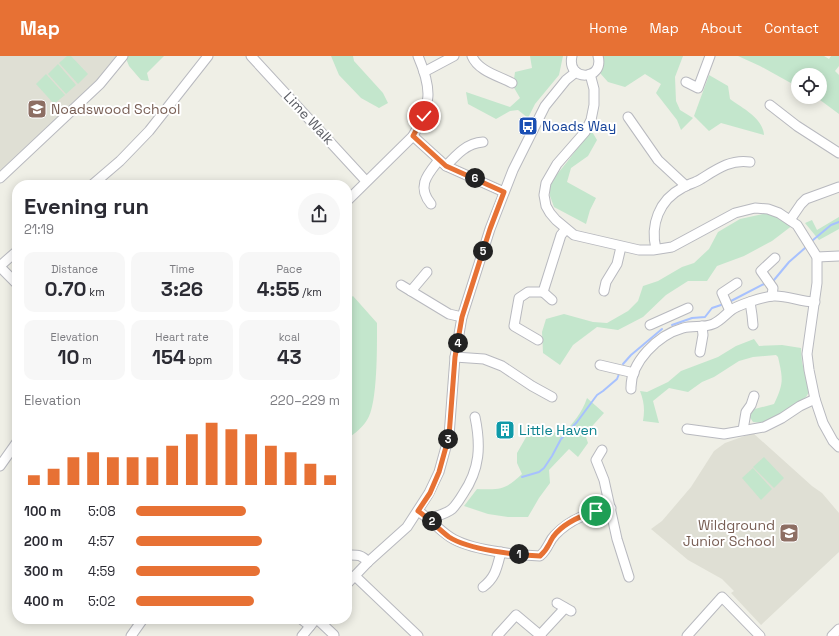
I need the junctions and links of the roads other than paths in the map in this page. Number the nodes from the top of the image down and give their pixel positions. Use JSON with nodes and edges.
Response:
{"nodes":[{"id":1,"x":123,"y":56,"type":"edge"},
{"id":2,"x":208,"y":56,"type":"edge"},
{"id":3,"x":251,"y":56,"type":"edge"},
{"id":4,"x":418,"y":56,"type":"edge"},
{"id":5,"x":454,"y":56,"type":"edge"},
{"id":6,"x":472,"y":56,"type":"edge"},
{"id":7,"x":572,"y":56,"type":"edge"},
{"id":8,"x":598,"y":56,"type":"edge"},
{"id":9,"x":710,"y":56,"type":"edge"},
{"id":10,"x":424,"y":72,"type":"junction"},
{"id":11,"x":576,"y":72,"type":"junction"},
{"id":12,"x":590,"y":74,"type":"junction"},
{"id":13,"x":686,"y":82,"type":"dead end"},
{"id":14,"x":512,"y":83,"type":"dead end"},
{"id":15,"x":770,"y":105,"type":"dead end"},
{"id":16,"x":628,"y":117,"type":"dead end"},
{"id":17,"x":413,"y":136,"type":"junction"},
{"id":18,"x":484,"y":142,"type":"dead end"},
{"id":19,"x":839,"y":153,"type":"edge"},
{"id":20,"x":750,"y":162,"type":"dead end"},
{"id":21,"x":442,"y":163,"type":"junction"},
{"id":22,"x":0,"y":178,"type":"edge"},
{"id":23,"x":98,"y":180,"type":"edge"},
{"id":24,"x":366,"y":181,"type":"junction"},
{"id":25,"x":686,"y":186,"type":"junction"},
{"id":26,"x":839,"y":187,"type":"edge"},
{"id":27,"x":504,"y":192,"type":"junction"},
{"id":28,"x":352,"y":196,"type":"edge"},
{"id":29,"x":431,"y":204,"type":"dead end"},
{"id":30,"x":790,"y":220,"type":"junction"},
{"id":31,"x":566,"y":229,"type":"junction"},
{"id":32,"x":621,"y":247,"type":"junction"},
{"id":33,"x":656,"y":249,"type":"junction"},
{"id":34,"x":12,"y":256,"type":"edge"},
{"id":35,"x":839,"y":256,"type":"edge"},
{"id":36,"x":816,"y":257,"type":"junction"},
{"id":37,"x":775,"y":258,"type":"dead end"},
{"id":38,"x":0,"y":267,"type":"edge"},
{"id":39,"x":428,"y":272,"type":"dead end"},
{"id":40,"x":12,"y":279,"type":"edge"},
{"id":41,"x":737,"y":283,"type":"dead end"},
{"id":42,"x":401,"y":285,"type":"dead end"},
{"id":43,"x":411,"y":291,"type":"junction"},
{"id":44,"x":604,"y":291,"type":"dead end"},
{"id":45,"x":543,"y":292,"type":"junction"},
{"id":46,"x":772,"y":296,"type":"junction"},
{"id":47,"x":552,"y":300,"type":"dead end"},
{"id":48,"x":750,"y":302,"type":"junction"},
{"id":49,"x":815,"y":302,"type":"junction"},
{"id":50,"x":688,"y":308,"type":"dead end"},
{"id":51,"x":730,"y":311,"type":"junction"},
{"id":52,"x":462,"y":317,"type":"junction"},
{"id":53,"x":752,"y":325,"type":"dead end"},
{"id":54,"x":702,"y":326,"type":"junction"},
{"id":55,"x":672,"y":332,"type":"junction"},
{"id":56,"x":538,"y":340,"type":"dead end"},
{"id":57,"x":700,"y":352,"type":"dead end"},
{"id":58,"x":455,"y":357,"type":"junction"},
{"id":59,"x":600,"y":365,"type":"dead end"},
{"id":60,"x":634,"y":373,"type":"junction"},
{"id":61,"x":631,"y":389,"type":"dead end"},
{"id":62,"x":754,"y":396,"type":"dead end"},
{"id":63,"x":552,"y":397,"type":"dead end"},
{"id":64,"x":815,"y":399,"type":"junction"},
{"id":65,"x":475,"y":417,"type":"dead end"},
{"id":66,"x":687,"y":429,"type":"dead end"},
{"id":67,"x":743,"y":430,"type":"junction"},
{"id":68,"x":839,"y":447,"type":"edge"},
{"id":69,"x":12,"y":449,"type":"edge"},
{"id":70,"x":602,"y":450,"type":"dead end"},
{"id":71,"x":0,"y":466,"type":"edge"},
{"id":72,"x":611,"y":508,"type":"junction"},
{"id":73,"x":418,"y":511,"type":"junction"},
{"id":74,"x":429,"y":519,"type":"junction"},
{"id":75,"x":501,"y":552,"type":"junction"},
{"id":76,"x":352,"y":555,"type":"edge"},
{"id":77,"x":368,"y":562,"type":"junction"},
{"id":78,"x":355,"y":576,"type":"junction"},
{"id":79,"x":629,"y":577,"type":"dead end"},
{"id":80,"x":352,"y":579,"type":"edge"},
{"id":81,"x":483,"y":587,"type":"dead end"},
{"id":82,"x":557,"y":603,"type":"dead end"},
{"id":83,"x":139,"y":624,"type":"edge"},
{"id":84,"x":312,"y":624,"type":"edge"},
{"id":85,"x":318,"y":624,"type":"edge"},
{"id":86,"x":839,"y":629,"type":"edge"},
{"id":87,"x":334,"y":635,"type":"edge"},
{"id":88,"x":131,"y":636,"type":"edge"},
{"id":89,"x":302,"y":636,"type":"edge"},
{"id":90,"x":418,"y":636,"type":"edge"},
{"id":91,"x":497,"y":636,"type":"edge"},
{"id":92,"x":540,"y":636,"type":"edge"},
{"id":93,"x":687,"y":636,"type":"edge"},
{"id":94,"x":760,"y":636,"type":"edge"},
{"id":95,"x":832,"y":636,"type":"edge"}],
"edges":[{"from":1,"to":22,"type":"street"},
{"from":2,"to":23,"type":"street"},
{"from":3,"to":24,"type":"street","name":"Lime Walk"},
{"from":4,"to":10,"type":"street"},
{"from":5,"to":10,"type":"street"},
{"from":6,"to":14,"type":"street"},
{"from":7,"to":11,"type":"street"},
{"from":8,"to":12,"type":"street"},
{"from":9,"to":13,"type":"street"},
{"from":10,"to":17,"type":"street"},
{"from":11,"to":12,"type":"street"},
{"from":11,"to":27,"type":"street"},
{"from":12,"to":31,"type":"street"},
{"from":15,"to":19,"type":"street"},
{"from":16,"to":25,"type":"street"},
{"from":17,"to":21,"type":"street"},
{"from":17,"to":24,"type":"street"},
{"from":18,"to":21,"type":"street"},
{"from":20,"to":25,"type":"street"},
{"from":21,"to":27,"type":"street"},
{"from":21,"to":29,"type":"street"},
{"from":24,"to":28,"type":"street"},
{"from":25,"to":33,"type":"street"},
{"from":26,"to":30,"type":"street"},
{"from":27,"to":52,"type":"street"},
{"from":30,"to":33,"type":"street"},
{"from":30,"to":36,"type":"street"},
{"from":31,"to":32,"type":"street"},
{"from":31,"to":45,"type":"street"},
{"from":32,"to":33,"type":"street"},
{"from":32,"to":44,"type":"street"},
{"from":34,"to":38,"type":"street"},
{"from":35,"to":36,"type":"street"},
{"from":36,"to":49,"type":"street"},
{"from":37,"to":46,"type":"street"},
{"from":38,"to":40,"type":"street"},
{"from":39,"to":43,"type":"street"},
{"from":41,"to":51,"type":"street"},
{"from":42,"to":43,"type":"street"},
{"from":43,"to":52,"type":"street"},
{"from":45,"to":47,"type":"street"},
{"from":45,"to":56,"type":"street"},
{"from":46,"to":48,"type":"street"},
{"from":46,"to":49,"type":"street"},
{"from":48,"to":51,"type":"street"},
{"from":48,"to":53,"type":"street"},
{"from":49,"to":64,"type":"street"},
{"from":50,"to":55,"type":"street"},
{"from":51,"to":54,"type":"street"},
{"from":52,"to":58,"type":"street"},
{"from":54,"to":55,"type":"street"},
{"from":54,"to":57,"type":"street"},
{"from":55,"to":60,"type":"street"},
{"from":58,"to":63,"type":"street"},
{"from":58,"to":73,"type":"street"},
{"from":59,"to":60,"type":"street"},
{"from":60,"to":61,"type":"street"},
{"from":62,"to":67,"type":"street"},
{"from":64,"to":67,"type":"street"},
{"from":64,"to":68,"type":"street"},
{"from":65,"to":74,"type":"street"},
{"from":66,"to":67,"type":"street"},
{"from":69,"to":71,"type":"street"},
{"from":70,"to":72,"type":"street"},
{"from":72,"to":75,"type":"street"},
{"from":72,"to":79,"type":"street"},
{"from":73,"to":74,"type":"street"},
{"from":73,"to":77,"type":"street"},
{"from":74,"to":75,"type":"street"},
{"from":75,"to":81,"type":"street"},
{"from":76,"to":77,"type":"street"},
{"from":77,"to":78,"type":"street"},
{"from":78,"to":80,"type":"street"},
{"from":78,"to":90,"type":"street"},
{"from":82,"to":92,"type":"street"},
{"from":83,"to":88,"type":"street"},
{"from":84,"to":89,"type":"street"},
{"from":85,"to":87,"type":"street"},
{"from":86,"to":95,"type":"street"},
{"from":91,"to":92,"type":"street"},
{"from":93,"to":94,"type":"street"}]}
